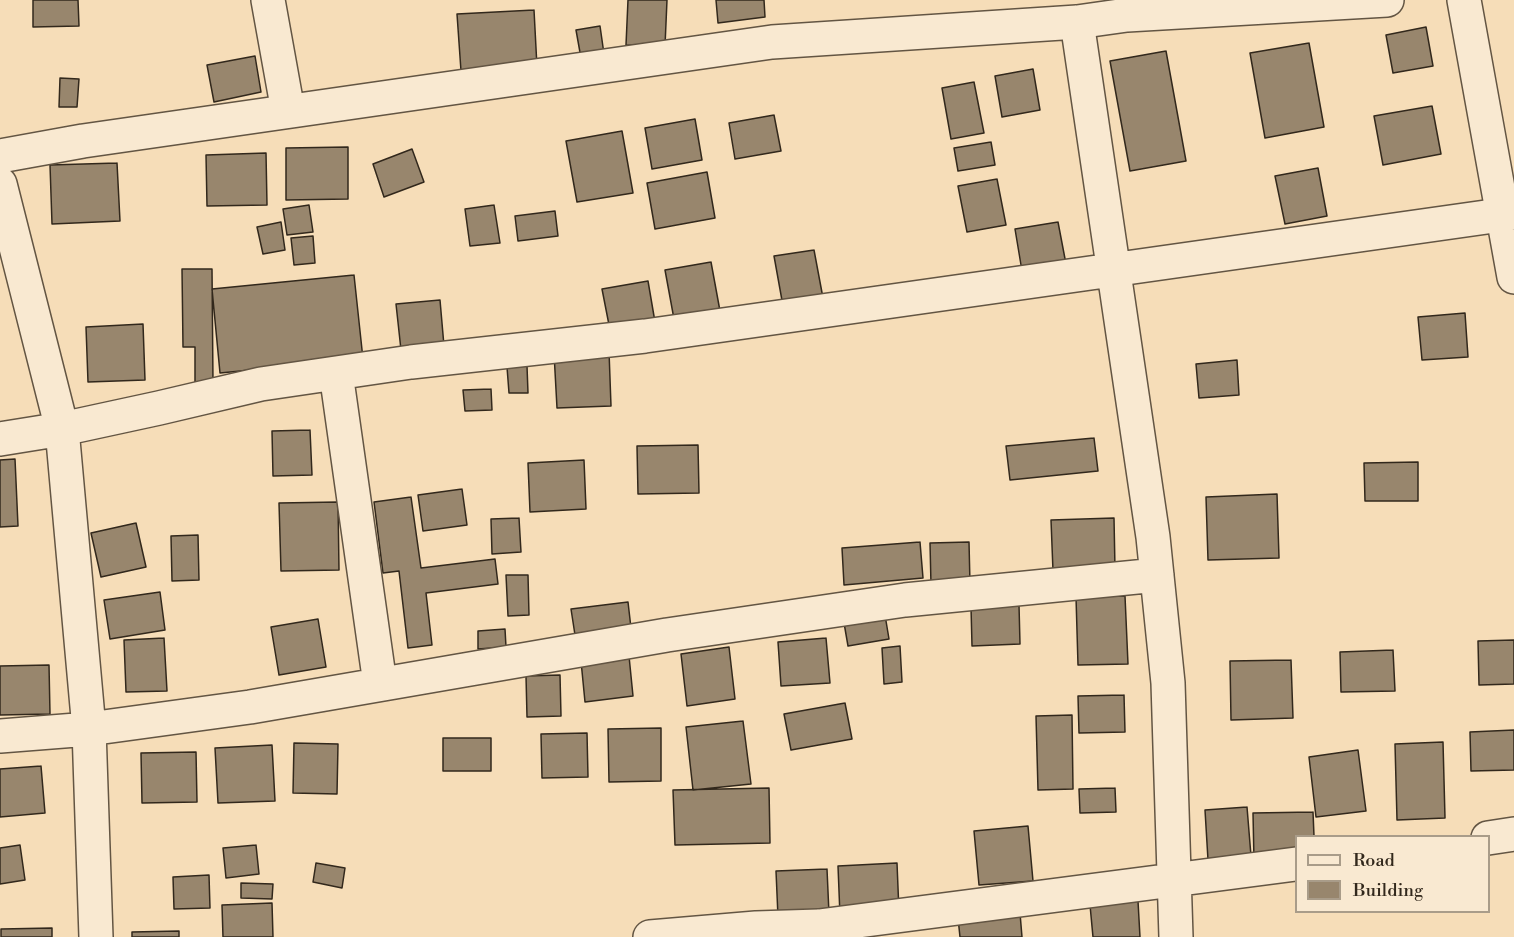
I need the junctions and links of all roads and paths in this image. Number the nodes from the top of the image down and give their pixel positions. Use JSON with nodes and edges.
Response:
{"nodes":[{"id":1,"x":268,"y":0,"type":"edge"},
{"id":2,"x":1387,"y":0,"type":"edge"},
{"id":3,"x":1464,"y":0,"type":"edge"},
{"id":4,"x":1125,"y":8,"type":"edge"},
{"id":5,"x":1077,"y":21,"type":"junction"},
{"id":6,"x":288,"y":111,"type":"junction"},
{"id":7,"x":0,"y":156,"type":"edge"},
{"id":8,"x":0,"y":184,"type":"edge"},
{"id":9,"x":1508,"y":214,"type":"edge"},
{"id":10,"x":1114,"y":270,"type":"junction"},
{"id":11,"x":1514,"y":277,"type":"edge"},
{"id":12,"x":336,"y":373,"type":"junction"},
{"id":13,"x":62,"y":429,"type":"junction"},
{"id":14,"x":0,"y":439,"type":"edge"},
{"id":15,"x":1157,"y":575,"type":"junction"},
{"id":16,"x":380,"y":684,"type":"junction"},
{"id":17,"x":89,"y":729,"type":"junction"},
{"id":18,"x":0,"y":735,"type":"edge"},
{"id":19,"x":1514,"y":834,"type":"edge"},
{"id":20,"x":1490,"y":838,"type":"edge"},
{"id":21,"x":1295,"y":864,"type":"edge"},
{"id":22,"x":1174,"y":880,"type":"junction"},
{"id":23,"x":819,"y":931,"type":"edge"},
{"id":24,"x":96,"y":937,"type":"edge"},
{"id":25,"x":650,"y":937,"type":"edge"},
{"id":26,"x":1176,"y":937,"type":"edge"}],
"edges":[{"from":1,"to":6,"type":"street"},
{"from":2,"to":4,"type":"street"},
{"from":3,"to":9,"type":"street"},
{"from":4,"to":5,"type":"street"},
{"from":5,"to":6,"type":"street"},
{"from":5,"to":10,"type":"street"},
{"from":6,"to":7,"type":"street"},
{"from":8,"to":13,"type":"street"},
{"from":9,"to":10,"type":"street"},
{"from":9,"to":11,"type":"street"},
{"from":10,"to":12,"type":"street"},
{"from":10,"to":15,"type":"street"},
{"from":12,"to":13,"type":"street"},
{"from":12,"to":16,"type":"street"},
{"from":13,"to":14,"type":"street"},
{"from":13,"to":17,"type":"street"},
{"from":15,"to":16,"type":"street"},
{"from":15,"to":22,"type":"street"},
{"from":16,"to":17,"type":"street"},
{"from":17,"to":18,"type":"street"},
{"from":17,"to":24,"type":"street"},
{"from":19,"to":20,"type":"street"},
{"from":21,"to":22,"type":"street"},
{"from":22,"to":23,"type":"street"},
{"from":22,"to":26,"type":"street"},
{"from":23,"to":25,"type":"street"}]}
